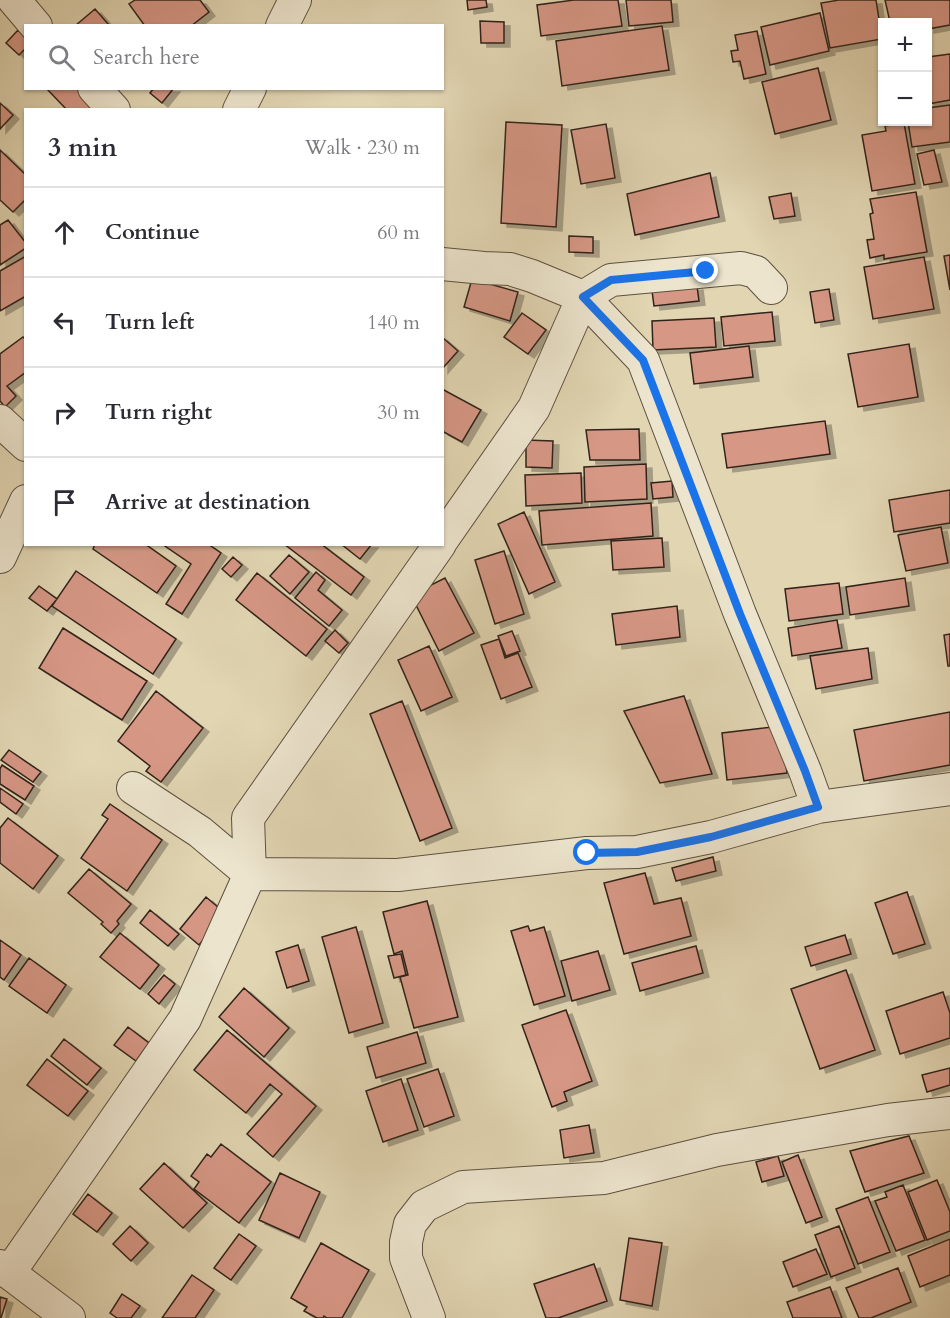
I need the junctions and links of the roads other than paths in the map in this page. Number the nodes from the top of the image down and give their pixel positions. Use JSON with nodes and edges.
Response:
{"nodes":[{"id":1,"x":14,"y":0,"type":"edge"},
{"id":2,"x":295,"y":0,"type":"edge"},
{"id":3,"x":34,"y":24,"type":"edge"},
{"id":4,"x":283,"y":24,"type":"edge"},
{"id":5,"x":96,"y":90,"type":"edge"},
{"id":6,"x":249,"y":90,"type":"edge"},
{"id":7,"x":112,"y":108,"type":"edge"},
{"id":8,"x":241,"y":108,"type":"edge"},
{"id":9,"x":444,"y":264,"type":"edge"},
{"id":10,"x":771,"y":288,"type":"dead end"},
{"id":11,"x":583,"y":297,"type":"junction"},
{"id":12,"x":0,"y":421,"type":"edge"},
{"id":13,"x":24,"y":444,"type":"edge"},
{"id":14,"x":24,"y":505,"type":"edge"},
{"id":15,"x":444,"y":537,"type":"edge"},
{"id":16,"x":439,"y":546,"type":"edge"},
{"id":17,"x":0,"y":557,"type":"edge"},
{"id":18,"x":133,"y":788,"type":"dead end"},
{"id":19,"x":950,"y":789,"type":"edge"},
{"id":20,"x":818,"y":807,"type":"junction"},
{"id":21,"x":250,"y":874,"type":"junction"},
{"id":22,"x":950,"y":1113,"type":"edge"},
{"id":23,"x":5,"y":1270,"type":"edge"},
{"id":24,"x":69,"y":1318,"type":"edge"},
{"id":25,"x":429,"y":1318,"type":"edge"}],
"edges":[{"from":1,"to":3,"type":"street"},
{"from":2,"to":4,"type":"street"},
{"from":5,"to":7,"type":"street"},
{"from":6,"to":8,"type":"street"},
{"from":9,"to":11,"type":"street"},
{"from":10,"to":11,"type":"street"},
{"from":11,"to":15,"type":"street"},
{"from":11,"to":20,"type":"street"},
{"from":12,"to":13,"type":"street"},
{"from":14,"to":17,"type":"street"},
{"from":16,"to":21,"type":"street"},
{"from":18,"to":21,"type":"street"},
{"from":19,"to":20,"type":"street"},
{"from":20,"to":21,"type":"street"},
{"from":21,"to":23,"type":"street"},
{"from":22,"to":25,"type":"street"},
{"from":23,"to":24,"type":"street"}]}
